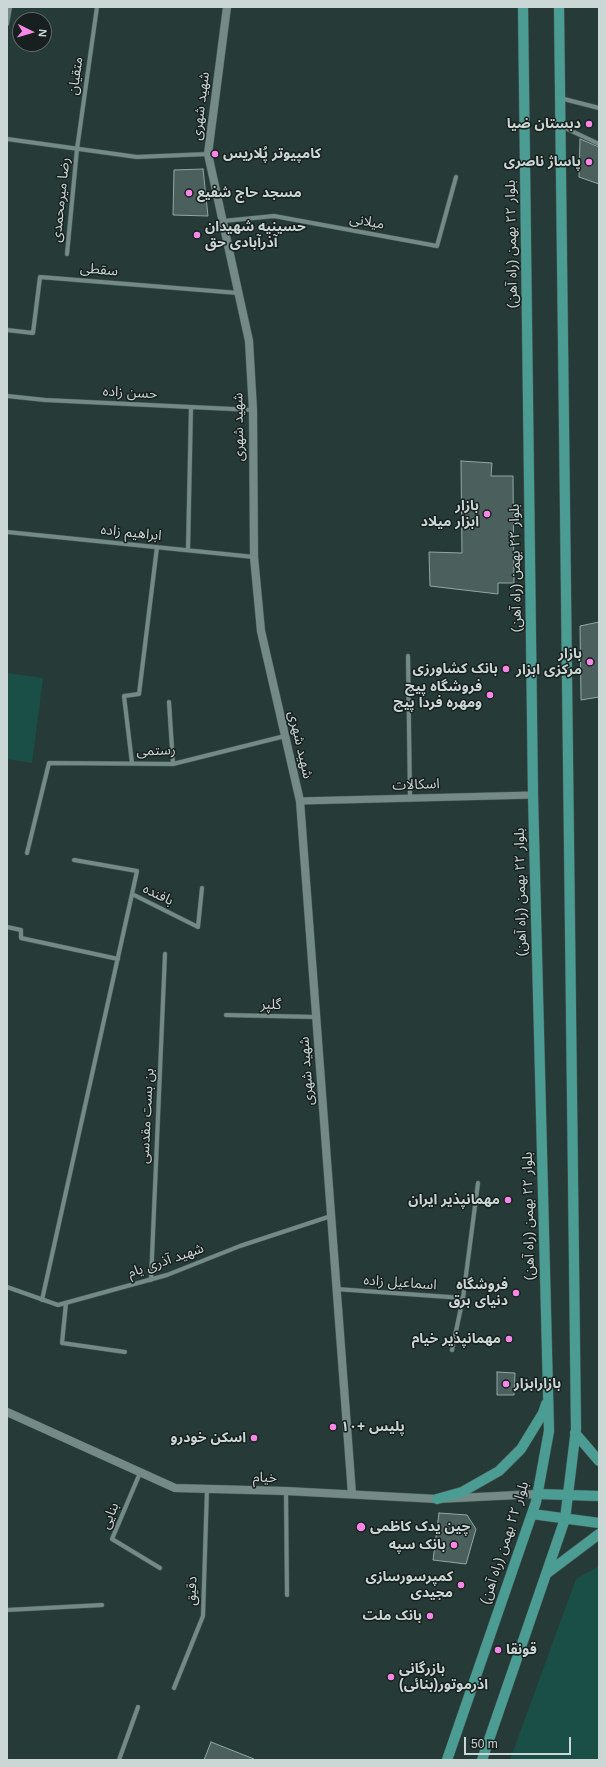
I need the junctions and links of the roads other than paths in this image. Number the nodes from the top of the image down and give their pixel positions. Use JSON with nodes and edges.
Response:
{"nodes":[{"id":1,"x":10,"y":7,"type":"edge"},
{"id":2,"x":97,"y":7,"type":"edge"},
{"id":3,"x":227,"y":7,"type":"edge"},
{"id":4,"x":523,"y":7,"type":"edge"},
{"id":5,"x":559,"y":7,"type":"edge"},
{"id":6,"x":7,"y":24,"type":"edge"},
{"id":7,"x":560,"y":98,"type":"junction"},
{"id":8,"x":599,"y":108,"type":"edge"},
{"id":9,"x":560,"y":126,"type":"junction"},
{"id":10,"x":7,"y":139,"type":"edge"},
{"id":11,"x":599,"y":144,"type":"edge"},
{"id":12,"x":78,"y":149,"type":"junction"},
{"id":13,"x":208,"y":154,"type":"junction"},
{"id":14,"x":456,"y":177,"type":"dead end"},
{"id":15,"x":223,"y":221,"type":"junction"},
{"id":16,"x":67,"y":254,"type":"dead end"},
{"id":17,"x":239,"y":293,"type":"junction"},
{"id":18,"x":7,"y":330,"type":"edge"},
{"id":19,"x":7,"y":396,"type":"edge"},
{"id":20,"x":191,"y":407,"type":"junction"},
{"id":21,"x":253,"y":410,"type":"junction"},
{"id":22,"x":7,"y":532,"type":"edge"},
{"id":23,"x":157,"y":547,"type":"junction"},
{"id":24,"x":188,"y":550,"type":"junction"},
{"id":25,"x":254,"y":557,"type":"junction"},
{"id":26,"x":408,"y":656,"type":"dead end"},
{"id":27,"x":169,"y":702,"type":"dead end"},
{"id":28,"x":285,"y":736,"type":"junction"},
{"id":29,"x":132,"y":763,"type":"junction"},
{"id":30,"x":172,"y":764,"type":"junction"},
{"id":31,"x":533,"y":795,"type":"junction"},
{"id":32,"x":410,"y":798,"type":"junction"},
{"id":33,"x":300,"y":801,"type":"junction"},
{"id":34,"x":27,"y":853,"type":"dead end"},
{"id":35,"x":74,"y":860,"type":"dead end"},
{"id":36,"x":202,"y":888,"type":"dead end"},
{"id":37,"x":132,"y":894,"type":"junction"},
{"id":38,"x":7,"y":927,"type":"edge"},
{"id":39,"x":165,"y":954,"type":"dead end"},
{"id":40,"x":118,"y":959,"type":"junction"},
{"id":41,"x":226,"y":1015,"type":"dead end"},
{"id":42,"x":316,"y":1017,"type":"junction"},
{"id":43,"x":478,"y":1183,"type":"dead end"},
{"id":44,"x":331,"y":1215,"type":"junction"},
{"id":45,"x":150,"y":1280,"type":"junction"},
{"id":46,"x":7,"y":1287,"type":"edge"},
{"id":47,"x":336,"y":1289,"type":"junction"},
{"id":48,"x":463,"y":1298,"type":"junction"},
{"id":49,"x":42,"y":1300,"type":"junction"},
{"id":50,"x":66,"y":1303,"type":"junction"},
{"id":51,"x":452,"y":1350,"type":"dead end"},
{"id":52,"x":125,"y":1352,"type":"dead end"},
{"id":53,"x":548,"y":1398,"type":"junction"},
{"id":54,"x":7,"y":1412,"type":"edge"},
{"id":55,"x":575,"y":1433,"type":"junction"},
{"id":56,"x":599,"y":1461,"type":"edge"},
{"id":57,"x":140,"y":1472,"type":"junction"},
{"id":58,"x":207,"y":1489,"type":"junction"},
{"id":59,"x":286,"y":1491,"type":"junction"},
{"id":60,"x":352,"y":1494,"type":"junction"},
{"id":61,"x":538,"y":1494,"type":"junction"},
{"id":62,"x":569,"y":1494,"type":"junction"},
{"id":63,"x":599,"y":1496,"type":"edge"},
{"id":64,"x":437,"y":1499,"type":"junction"},
{"id":65,"x":532,"y":1514,"type":"junction"},
{"id":66,"x":565,"y":1519,"type":"junction"},
{"id":67,"x":599,"y":1523,"type":"edge"},
{"id":68,"x":599,"y":1534,"type":"edge"},
{"id":69,"x":160,"y":1568,"type":"dead end"},
{"id":70,"x":546,"y":1574,"type":"junction"},
{"id":71,"x":287,"y":1595,"type":"dead end"},
{"id":72,"x":102,"y":1605,"type":"dead end"},
{"id":73,"x":7,"y":1610,"type":"edge"},
{"id":74,"x":174,"y":1688,"type":"dead end"},
{"id":75,"x":138,"y":1707,"type":"dead end"},
{"id":76,"x":119,"y":1760,"type":"edge"},
{"id":77,"x":447,"y":1760,"type":"edge"},
{"id":78,"x":482,"y":1760,"type":"edge"}],
"edges":[{"from":1,"to":6,"type":"street"},
{"from":2,"to":12,"type":"street","name":"متقیان"},
{"from":3,"to":13,"type":"main road","name":"شهید شهری"},
{"from":4,"to":31,"type":"main road","name":"بلوار ۲۲ بهمن (راه آهن)"},
{"from":5,"to":7,"type":"main road"},
{"from":7,"to":8,"type":"street"},
{"from":7,"to":9,"type":"main road"},
{"from":9,"to":11,"type":"street"},
{"from":9,"to":55,"type":"main road"},
{"from":10,"to":12,"type":"street"},
{"from":12,"to":13,"type":"street"},
{"from":12,"to":16,"type":"street","name":"رضا میرمحمدی"},
{"from":13,"to":15,"type":"main road","name":"شهید شهری"},
{"from":14,"to":15,"type":"street","name":"میلانی"},
{"from":15,"to":17,"type":"main road","name":"شهید شهری"},
{"from":17,"to":18,"type":"street","name":"سقطی"},
{"from":17,"to":21,"type":"main road","name":"شهید شهری"},
{"from":19,"to":20,"type":"street","name":"حسن زاده"},
{"from":20,"to":21,"type":"street","name":"حسن زاده"},
{"from":20,"to":24,"type":"street"},
{"from":21,"to":25,"type":"main road","name":"شهید شهری"},
{"from":22,"to":23,"type":"street","name":"ابراهیم زاده"},
{"from":23,"to":24,"type":"street","name":"ابراهیم زاده"},
{"from":23,"to":29,"type":"street"},
{"from":24,"to":25,"type":"street","name":"ابراهیم زاده"},
{"from":25,"to":28,"type":"main road","name":"شهید شهری"},
{"from":26,"to":32,"type":"street"},
{"from":27,"to":30,"type":"street"},
{"from":28,"to":30,"type":"street","name":"رستمی"},
{"from":28,"to":33,"type":"main road","name":"شهید شهری"},
{"from":29,"to":30,"type":"street","name":"رستمی"},
{"from":29,"to":34,"type":"street","name":"رستمی"},
{"from":31,"to":32,"type":"street","name":"اسکالات"},
{"from":31,"to":53,"type":"main road","name":"بلوار ۲۲ بهمن (راه آهن)"},
{"from":32,"to":33,"type":"street","name":"اسکالات"},
{"from":33,"to":42,"type":"main road","name":"شهید شهری"},
{"from":35,"to":37,"type":"street","name":"بافنده"},
{"from":36,"to":37,"type":"street","name":"بافنده"},
{"from":37,"to":40,"type":"street"},
{"from":38,"to":40,"type":"street"},
{"from":39,"to":45,"type":"street","name":"بن بست مقدسی"},
{"from":40,"to":49,"type":"street"},
{"from":41,"to":42,"type":"street","name":"گلپر"},
{"from":42,"to":44,"type":"main road","name":"شهید شهری"},
{"from":43,"to":48,"type":"street"},
{"from":44,"to":45,"type":"street","name":"شهید آذری یام"},
{"from":44,"to":47,"type":"main road","name":"شهید شهری"},
{"from":45,"to":50,"type":"street","name":"شهید آذری یام"},
{"from":46,"to":49,"type":"street","name":"شهید آذری یام"},
{"from":47,"to":48,"type":"street","name":"اسماعیل زاده"},
{"from":47,"to":60,"type":"main road","name":"شهید شهری"},
{"from":48,"to":51,"type":"street"},
{"from":49,"to":50,"type":"street","name":"شهید آذری یام"},
{"from":50,"to":52,"type":"street"},
{"from":53,"to":61,"type":"main road","name":"بلوار ۲۲ بهمن (راه آهن)"},
{"from":53,"to":64,"type":"main road"},
{"from":54,"to":57,"type":"main road","name":"خیام"},
{"from":55,"to":56,"type":"main road"},
{"from":55,"to":62,"type":"main road"},
{"from":57,"to":58,"type":"main road","name":"خیام"},
{"from":57,"to":69,"type":"street","name":"بنایی"},
{"from":58,"to":59,"type":"main road","name":"خیام"},
{"from":58,"to":74,"type":"street","name":"دقیق"},
{"from":59,"to":60,"type":"main road","name":"خیام"},
{"from":59,"to":71,"type":"street"},
{"from":60,"to":64,"type":"main road","name":"خیام"},
{"from":61,"to":62,"type":"main road"},
{"from":61,"to":64,"type":"main road","name":"خیام"},
{"from":61,"to":65,"type":"main road","name":"بلوار ۲۲ بهمن (راه آهن)"},
{"from":62,"to":63,"type":"main road"},
{"from":62,"to":66,"type":"main road"},
{"from":65,"to":66,"type":"main road"},
{"from":65,"to":77,"type":"main road","name":"بلوار ۲۲ بهمن (راه آهن)"},
{"from":66,"to":67,"type":"main road"},
{"from":66,"to":70,"type":"main road"},
{"from":68,"to":70,"type":"main road"},
{"from":70,"to":78,"type":"main road"},
{"from":72,"to":73,"type":"street"},
{"from":75,"to":76,"type":"street"}]}
